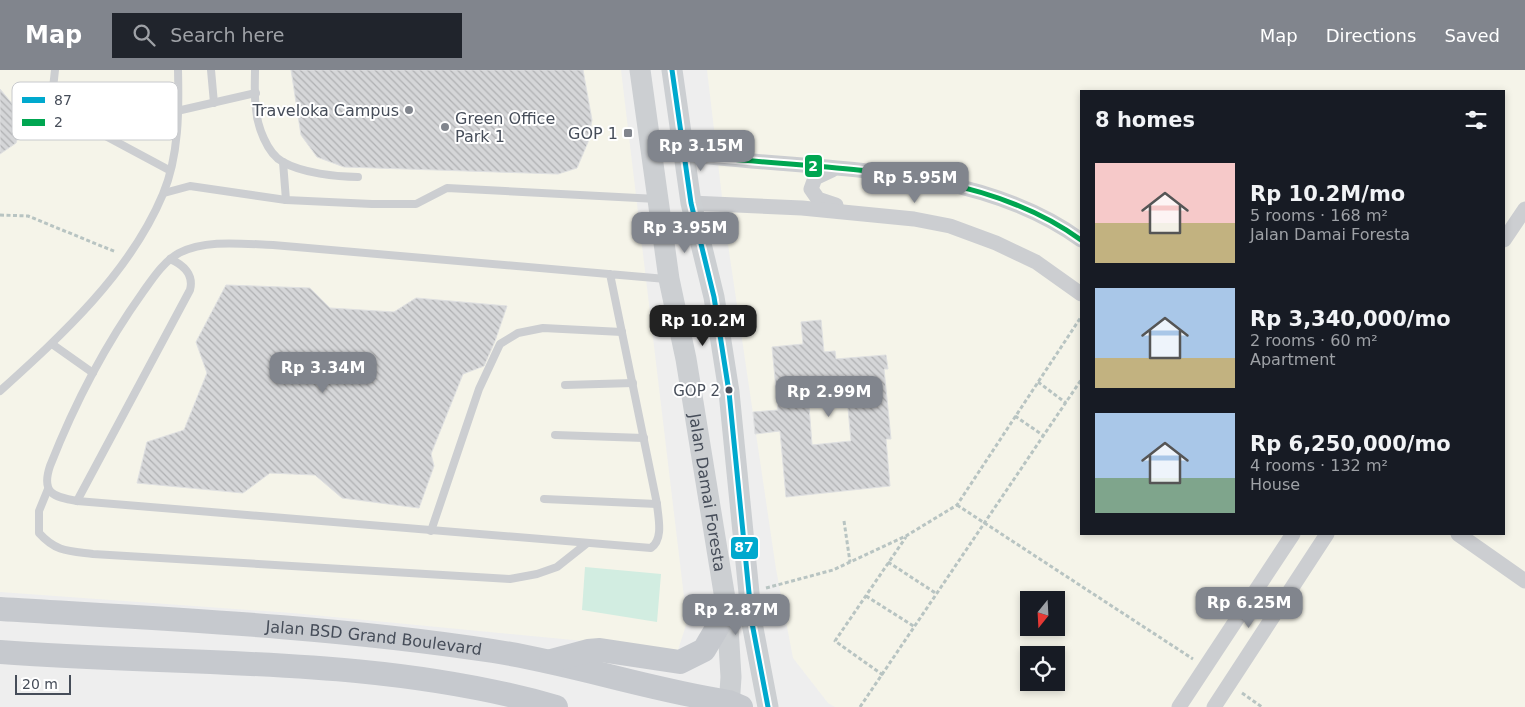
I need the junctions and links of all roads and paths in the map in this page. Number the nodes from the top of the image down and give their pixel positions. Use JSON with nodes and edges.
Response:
{"nodes":[{"id":1,"x":211,"y":70,"type":"edge"},
{"id":2,"x":255,"y":70,"type":"edge"},
{"id":3,"x":640,"y":70,"type":"edge"},
{"id":4,"x":672,"y":70,"type":"edge"},
{"id":5,"x":256,"y":93,"type":"junction"},
{"id":6,"x":214,"y":103,"type":"junction"},
{"id":7,"x":178,"y":111,"type":"edge"},
{"id":8,"x":113,"y":140,"type":"edge"},
{"id":9,"x":175,"y":140,"type":"edge"},
{"id":10,"x":683,"y":154,"type":"junction"},
{"id":11,"x":283,"y":162,"type":"junction"},
{"id":12,"x":832,"y":169,"type":"junction"},
{"id":13,"x":169,"y":170,"type":"junction"},
{"id":14,"x":358,"y":177,"type":"dead end"},
{"id":15,"x":164,"y":193,"type":"junction"},
{"id":16,"x":657,"y":199,"type":"junction"},
{"id":17,"x":286,"y":200,"type":"junction"},
{"id":18,"x":691,"y":203,"type":"junction"},
{"id":19,"x":1525,"y":209,"type":"edge"},
{"id":20,"x":0,"y":215,"type":"edge"},
{"id":21,"x":869,"y":215,"type":"junction"},
{"id":22,"x":1080,"y":239,"type":"edge"},
{"id":23,"x":1505,"y":239,"type":"edge"},
{"id":24,"x":128,"y":257,"type":"junction"},
{"id":25,"x":170,"y":259,"type":"junction"},
{"id":26,"x":610,"y":274,"type":"junction"},
{"id":27,"x":669,"y":279,"type":"junction"},
{"id":28,"x":1080,"y":293,"type":"edge"},
{"id":29,"x":1080,"y":319,"type":"edge"},
{"id":30,"x":622,"y":332,"type":"junction"},
{"id":31,"x":52,"y":344,"type":"junction"},
{"id":32,"x":93,"y":372,"type":"junction"},
{"id":33,"x":1038,"y":382,"type":"junction"},
{"id":34,"x":1080,"y":382,"type":"edge"},
{"id":35,"x":633,"y":384,"type":"junction"},
{"id":36,"x":565,"y":385,"type":"dead end"},
{"id":37,"x":0,"y":390,"type":"edge"},
{"id":38,"x":1066,"y":403,"type":"junction"},
{"id":39,"x":1015,"y":416,"type":"junction"},
{"id":40,"x":555,"y":435,"type":"dead end"},
{"id":41,"x":1044,"y":436,"type":"junction"},
{"id":42,"x":644,"y":438,"type":"junction"},
{"id":43,"x":48,"y":489,"type":"junction"},
{"id":44,"x":544,"y":499,"type":"dead end"},
{"id":45,"x":77,"y":501,"type":"junction"},
{"id":46,"x":657,"y":504,"type":"junction"},
{"id":47,"x":956,"y":505,"type":"junction"},
{"id":48,"x":844,"y":521,"type":"dead end"},
{"id":49,"x":986,"y":522,"type":"junction"},
{"id":50,"x":431,"y":531,"type":"junction"},
{"id":51,"x":1292,"y":535,"type":"edge"},
{"id":52,"x":1326,"y":535,"type":"edge"},
{"id":53,"x":1459,"y":535,"type":"edge"},
{"id":54,"x":906,"y":536,"type":"junction"},
{"id":55,"x":586,"y":544,"type":"junction"},
{"id":56,"x":850,"y":562,"type":"junction"},
{"id":57,"x":888,"y":562,"type":"junction"},
{"id":58,"x":1525,"y":581,"type":"edge"},
{"id":59,"x":749,"y":592,"type":"junction"},
{"id":60,"x":937,"y":594,"type":"junction"},
{"id":61,"x":866,"y":596,"type":"junction"},
{"id":62,"x":0,"y":609,"type":"edge"},
{"id":63,"x":727,"y":611,"type":"junction"},
{"id":64,"x":915,"y":627,"type":"junction"},
{"id":65,"x":0,"y":652,"type":"edge"},
{"id":66,"x":45,"y":655,"type":"junction"},
{"id":67,"x":0,"y":659,"type":"edge"},
{"id":68,"x":551,"y":661,"type":"junction"},
{"id":69,"x":1206,"y":668,"type":"junction"},
{"id":70,"x":883,"y":675,"type":"junction"},
{"id":71,"x":1229,"y":684,"type":"junction"},
{"id":72,"x":733,"y":705,"type":"edge"},
{"id":73,"x":556,"y":707,"type":"edge"},
{"id":74,"x":768,"y":707,"type":"edge"},
{"id":75,"x":860,"y":707,"type":"edge"},
{"id":76,"x":1179,"y":707,"type":"edge"},
{"id":77,"x":1214,"y":707,"type":"edge"},
{"id":78,"x":1262,"y":707,"type":"edge"}],
"edges":[{"from":1,"to":6,"type":"lane"},
{"from":2,"to":5,"type":"lane"},
{"from":3,"to":16,"type":"main road","name":"Jalan Damai Foresta"},
{"from":4,"to":10,"type":"main road","name":"Jalan Damai Foresta"},
{"from":5,"to":6,"type":"lane"},
{"from":5,"to":11,"type":"lane"},
{"from":6,"to":7,"type":"lane"},
{"from":8,"to":13,"type":"lane"},
{"from":9,"to":13,"type":"lane"},
{"from":10,"to":12,"type":"street"},
{"from":10,"to":18,"type":"main road","name":"Jalan Damai Foresta"},
{"from":11,"to":14,"type":"lane"},
{"from":11,"to":17,"type":"lane"},
{"from":12,"to":21,"type":"street"},
{"from":12,"to":22,"type":"street"},
{"from":13,"to":15,"type":"lane"},
{"from":15,"to":17,"type":"lane"},
{"from":15,"to":24,"type":"lane"},
{"from":16,"to":17,"type":"lane"},
{"from":16,"to":27,"type":"main road","name":"Jalan Damai Foresta"},
{"from":18,"to":21,"type":"street"},
{"from":18,"to":59,"type":"main road","name":"Jalan Damai Foresta"},
{"from":19,"to":23,"type":"street"},
{"from":20,"to":24,"type":"path"},
{"from":21,"to":28,"type":"street"},
{"from":24,"to":31,"type":"lane"},
{"from":25,"to":26,"type":"lane"},
{"from":25,"to":32,"type":"lane"},
{"from":25,"to":45,"type":"lane"},
{"from":26,"to":27,"type":"lane"},
{"from":26,"to":30,"type":"lane"},
{"from":27,"to":63,"type":"main road","name":"Jalan Damai Foresta"},
{"from":29,"to":33,"type":"path"},
{"from":30,"to":35,"type":"lane"},
{"from":30,"to":50,"type":"lane"},
{"from":31,"to":32,"type":"lane"},
{"from":31,"to":37,"type":"lane"},
{"from":32,"to":43,"type":"lane"},
{"from":33,"to":38,"type":"path"},
{"from":33,"to":39,"type":"path"},
{"from":34,"to":38,"type":"path"},
{"from":35,"to":36,"type":"lane"},
{"from":35,"to":42,"type":"lane"},
{"from":38,"to":41,"type":"path"},
{"from":39,"to":41,"type":"path"},
{"from":39,"to":47,"type":"path"},
{"from":40,"to":42,"type":"lane"},
{"from":41,"to":49,"type":"path"},
{"from":42,"to":46,"type":"lane"},
{"from":43,"to":45,"type":"lane"},
{"from":43,"to":55,"type":"lane"},
{"from":44,"to":46,"type":"lane"},
{"from":45,"to":50,"type":"lane"},
{"from":46,"to":55,"type":"lane"},
{"from":47,"to":49,"type":"path"},
{"from":47,"to":54,"type":"path"},
{"from":48,"to":56,"type":"path"},
{"from":49,"to":60,"type":"path"},
{"from":49,"to":69,"type":"path"},
{"from":50,"to":55,"type":"lane"},
{"from":51,"to":69,"type":"street"},
{"from":52,"to":71,"type":"street"},
{"from":53,"to":58,"type":"street"},
{"from":54,"to":56,"type":"path"},
{"from":54,"to":57,"type":"path"},
{"from":56,"to":59,"type":"path"},
{"from":57,"to":60,"type":"path"},
{"from":57,"to":61,"type":"path"},
{"from":59,"to":74,"type":"main road","name":"Jalan Damai Foresta"},
{"from":60,"to":64,"type":"path"},
{"from":61,"to":64,"type":"path"},
{"from":61,"to":70,"type":"path"},
{"from":62,"to":68,"type":"main road","name":"Jalan BSD Grand Boulevard"},
{"from":63,"to":68,"type":"main road"},
{"from":63,"to":72,"type":"main road","name":"Jalan Damai Foresta"},
{"from":64,"to":70,"type":"path"},
{"from":65,"to":66,"type":"main road"},
{"from":66,"to":67,"type":"street"},
{"from":66,"to":73,"type":"main road"},
{"from":68,"to":72,"type":"main road","name":"Jalan BSD Grand Boulevard"},
{"from":69,"to":76,"type":"street"},
{"from":70,"to":75,"type":"path"},
{"from":71,"to":77,"type":"street"},
{"from":71,"to":78,"type":"path"}]}
